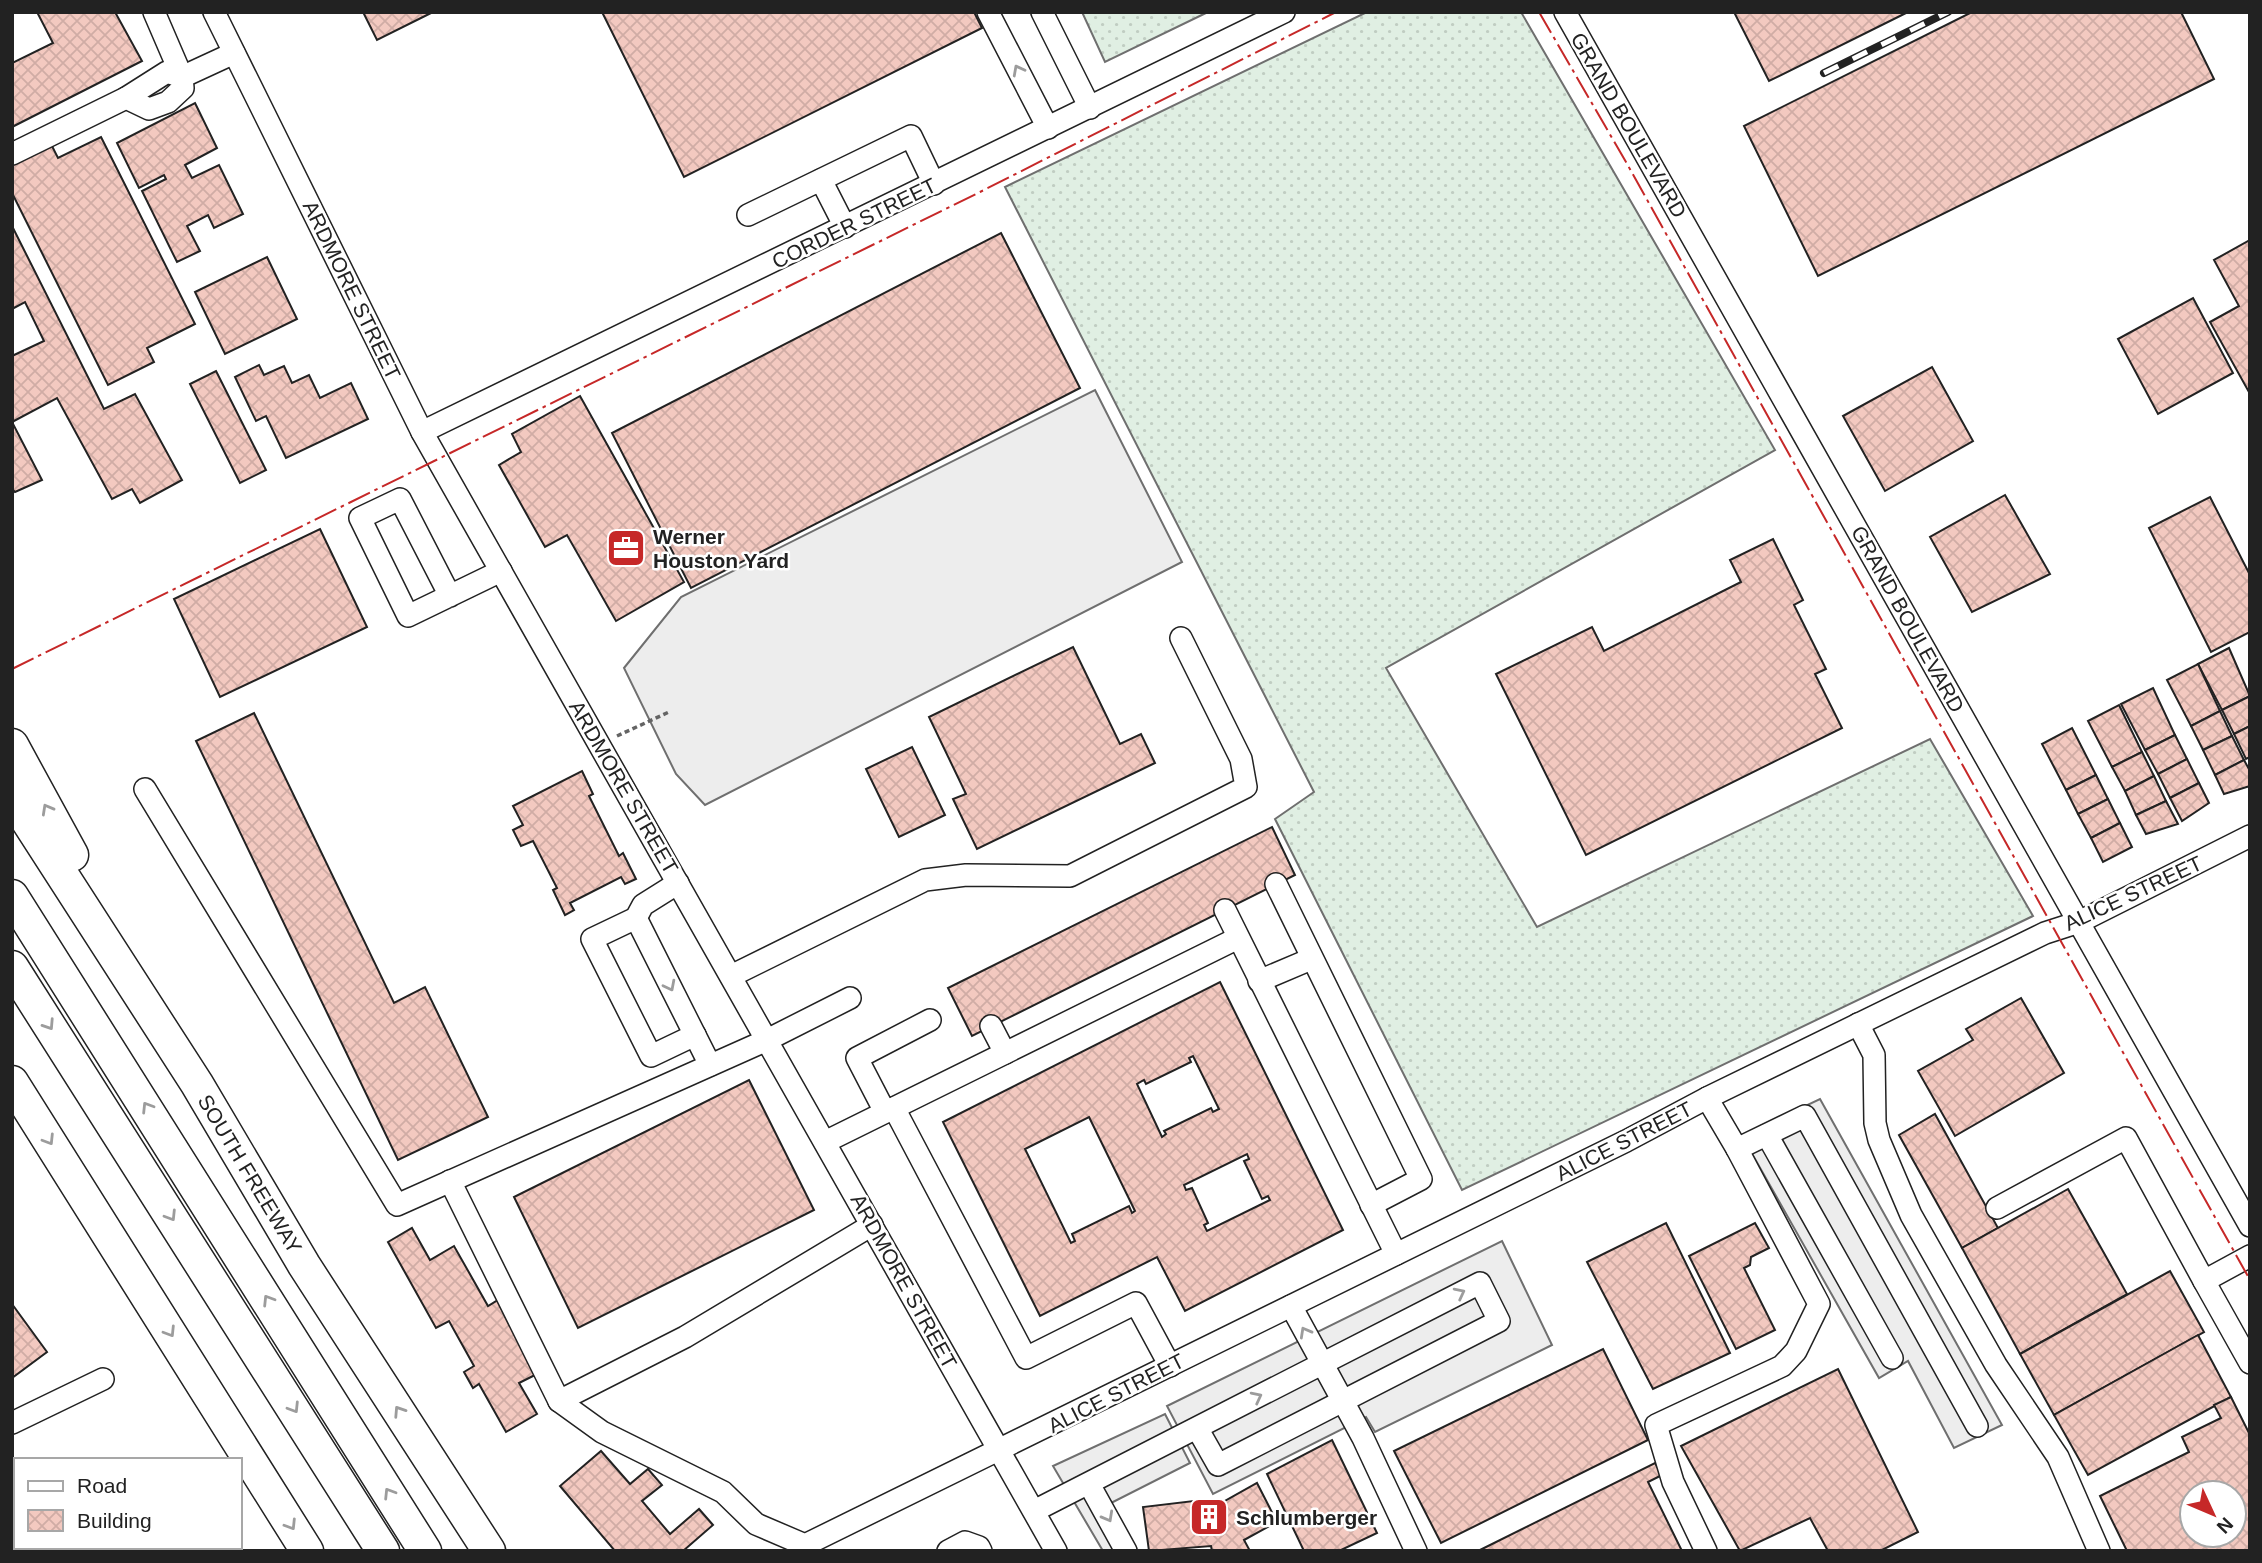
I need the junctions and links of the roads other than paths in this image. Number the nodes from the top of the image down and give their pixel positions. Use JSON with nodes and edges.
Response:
{"nodes":[{"id":1,"x":154,"y":12,"type":"edge"},
{"id":2,"x":214,"y":12,"type":"edge"},
{"id":3,"x":988,"y":12,"type":"edge"},
{"id":4,"x":1042,"y":12,"type":"edge"},
{"id":5,"x":1284,"y":12,"type":"edge"},
{"id":6,"x":1565,"y":12,"type":"edge"},
{"id":7,"x":234,"y":53,"type":"junction"},
{"id":8,"x":182,"y":77,"type":"junction"},
{"id":9,"x":1090,"y":108,"type":"junction"},
{"id":10,"x":1048,"y":128,"type":"junction"},
{"id":11,"x":12,"y":154,"type":"edge"},
{"id":12,"x":821,"y":180,"type":"junction"},
{"id":13,"x":934,"y":184,"type":"junction"},
{"id":14,"x":748,"y":215,"type":"dead end"},
{"id":15,"x":845,"y":227,"type":"junction"},
{"id":16,"x":422,"y":432,"type":"junction"},
{"id":17,"x":501,"y":571,"type":"junction"},
{"id":18,"x":450,"y":596,"type":"junction"},
{"id":19,"x":1181,"y":639,"type":"dead end"},
{"id":20,"x":12,"y":746,"type":"edge"},
{"id":21,"x":145,"y":789,"type":"dead end"},
{"id":22,"x":12,"y":797,"type":"edge"},
{"id":23,"x":2250,"y":836,"type":"edge"},
{"id":24,"x":678,"y":883,"type":"junction"},
{"id":25,"x":1276,"y":884,"type":"dead end"},
{"id":26,"x":12,"y":896,"type":"edge"},
{"id":27,"x":1224,"y":910,"type":"dead end"},
{"id":28,"x":636,"y":918,"type":"junction"},
{"id":29,"x":2079,"y":922,"type":"junction"},
{"id":30,"x":1238,"y":937,"type":"junction"},
{"id":31,"x":1311,"y":959,"type":"junction"},
{"id":32,"x":12,"y":967,"type":"edge"},
{"id":33,"x":731,"y":976,"type":"junction"},
{"id":34,"x":1259,"y":981,"type":"junction"},
{"id":35,"x":850,"y":998,"type":"dead end"},
{"id":36,"x":930,"y":1020,"type":"dead end"},
{"id":37,"x":1858,"y":1024,"type":"junction"},
{"id":38,"x":990,"y":1027,"type":"dead end"},
{"id":39,"x":695,"y":1035,"type":"junction"},
{"id":40,"x":767,"y":1040,"type":"junction"},
{"id":41,"x":1005,"y":1053,"type":"junction"},
{"id":42,"x":710,"y":1065,"type":"junction"},
{"id":43,"x":12,"y":1082,"type":"edge"},
{"id":44,"x":197,"y":1084,"type":"junction"},
{"id":45,"x":1707,"y":1098,"type":"junction"},
{"id":46,"x":889,"y":1110,"type":"junction"},
{"id":47,"x":1767,"y":1135,"type":"junction"},
{"id":48,"x":825,"y":1142,"type":"junction"},
{"id":49,"x":1737,"y":1149,"type":"junction"},
{"id":50,"x":450,"y":1181,"type":"junction"},
{"id":51,"x":1371,"y":1205,"type":"junction"},
{"id":52,"x":1997,"y":1208,"type":"dead end"},
{"id":53,"x":872,"y":1225,"type":"junction"},
{"id":54,"x":2250,"y":1226,"type":"edge"},
{"id":55,"x":1396,"y":1254,"type":"junction"},
{"id":56,"x":2250,"y":1256,"type":"edge"},
{"id":57,"x":2204,"y":1281,"type":"junction"},
{"id":58,"x":1290,"y":1306,"type":"junction"},
{"id":59,"x":1892,"y":1357,"type":"dead end"},
{"id":60,"x":1323,"y":1363,"type":"junction"},
{"id":61,"x":2250,"y":1363,"type":"edge"},
{"id":62,"x":1170,"y":1366,"type":"junction"},
{"id":63,"x":103,"y":1379,"type":"dead end"},
{"id":64,"x":1343,"y":1400,"type":"junction"},
{"id":65,"x":559,"y":1401,"type":"junction"},
{"id":66,"x":12,"y":1423,"type":"edge"},
{"id":67,"x":1977,"y":1426,"type":"dead end"},
{"id":68,"x":1197,"y":1428,"type":"junction"},
{"id":69,"x":1000,"y":1451,"type":"junction"},
{"id":70,"x":1090,"y":1484,"type":"junction"},
{"id":71,"x":1034,"y":1511,"type":"junction"},
{"id":72,"x":801,"y":1548,"type":"edge"},
{"id":73,"x":1056,"y":1550,"type":"edge"},
{"id":74,"x":307,"y":1551,"type":"edge"},
{"id":75,"x":383,"y":1551,"type":"edge"},
{"id":76,"x":425,"y":1551,"type":"edge"},
{"id":77,"x":489,"y":1551,"type":"edge"},
{"id":78,"x":948,"y":1551,"type":"edge"},
{"id":79,"x":981,"y":1551,"type":"edge"},
{"id":80,"x":1126,"y":1551,"type":"edge"},
{"id":81,"x":1416,"y":1551,"type":"edge"},
{"id":82,"x":1706,"y":1551,"type":"edge"},
{"id":83,"x":2099,"y":1551,"type":"edge"}],
"edges":[{"from":1,"to":8,"type":"street"},
{"from":2,"to":7,"type":"street","name":"ARDMORE STREET"},
{"from":10,"to":3,"type":"street","one_way":true},
{"from":4,"to":9,"type":"street"},
{"from":5,"to":9,"type":"street","name":"CORDER STREET"},
{"from":6,"to":29,"type":"street","name":"GRAND BOULEVARD"},
{"from":7,"to":8,"type":"street"},
{"from":7,"to":16,"type":"street","name":"ARDMORE STREET"},
{"from":8,"to":11,"type":"street"},
{"from":9,"to":10,"type":"street","name":"CORDER STREET"},
{"from":10,"to":13,"type":"street","name":"CORDER STREET"},
{"from":12,"to":13,"type":"street"},
{"from":12,"to":14,"type":"street"},
{"from":12,"to":15,"type":"street"},
{"from":13,"to":15,"type":"street","name":"CORDER STREET"},
{"from":15,"to":16,"type":"street","name":"CORDER STREET"},
{"from":16,"to":17,"type":"street","name":"ARDMORE STREET"},
{"from":17,"to":18,"type":"street"},
{"from":17,"to":24,"type":"street","name":"ARDMORE STREET"},
{"from":18,"to":18,"type":"street"},
{"from":19,"to":33,"type":"street"},
{"from":44,"to":20,"type":"highway","one_way":true},
{"from":21,"to":50,"type":"street"},
{"from":22,"to":44,"type":"highway","name":"SOUTH FREEWAY"},
{"from":23,"to":29,"type":"street","name":"ALICE STREET"},
{"from":24,"to":28,"type":"street"},
{"from":24,"to":33,"type":"street","name":"ARDMORE STREET"},
{"from":25,"to":31,"type":"street"},
{"from":76,"to":26,"type":"highway","one_way":true},
{"from":27,"to":30,"type":"street"},
{"from":28,"to":39,"type":"street","one_way":true},
{"from":28,"to":39,"type":"street"},
{"from":29,"to":37,"type":"street","name":"ALICE STREET"},
{"from":29,"to":54,"type":"street","name":"GRAND BOULEVARD"},
{"from":30,"to":34,"type":"street"},
{"from":30,"to":41,"type":"street"},
{"from":31,"to":34,"type":"street"},
{"from":31,"to":51,"type":"street"},
{"from":32,"to":75,"type":"highway","one_way":true},
{"from":33,"to":40,"type":"street","name":"ARDMORE STREET"},
{"from":34,"to":51,"type":"street"},
{"from":35,"to":40,"type":"street"},
{"from":36,"to":46,"type":"street"},
{"from":37,"to":45,"type":"street","name":"ALICE STREET"},
{"from":37,"to":83,"type":"street"},
{"from":38,"to":41,"type":"street"},
{"from":39,"to":42,"type":"street"},
{"from":40,"to":42,"type":"street"},
{"from":40,"to":48,"type":"street","name":"ARDMORE STREET"},
{"from":41,"to":46,"type":"street"},
{"from":42,"to":50,"type":"street"},
{"from":43,"to":74,"type":"highway","one_way":true},
{"from":77,"to":44,"type":"highway","name":"SOUTH FREEWAY","one_way":true},
{"from":45,"to":49,"type":"street"},
{"from":45,"to":55,"type":"street","name":"ALICE STREET"},
{"from":46,"to":48,"type":"street"},
{"from":46,"to":62,"type":"street"},
{"from":47,"to":49,"type":"street"},
{"from":47,"to":59,"type":"street"},
{"from":47,"to":67,"type":"street"},
{"from":48,"to":53,"type":"street","name":"ARDMORE STREET"},
{"from":49,"to":82,"type":"street"},
{"from":50,"to":65,"type":"street"},
{"from":51,"to":55,"type":"street"},
{"from":52,"to":57,"type":"street"},
{"from":53,"to":65,"type":"street"},
{"from":53,"to":69,"type":"street","name":"ARDMORE STREET"},
{"from":55,"to":58,"type":"street","name":"ALICE STREET"},
{"from":56,"to":57,"type":"street"},
{"from":57,"to":61,"type":"street"},
{"from":60,"to":58,"type":"street","one_way":true},
{"from":58,"to":62,"type":"street","name":"ALICE STREET"},
{"from":60,"to":64,"type":"street"},
{"from":60,"to":64,"type":"street","one_way":true},
{"from":68,"to":60,"type":"street","one_way":true},
{"from":62,"to":69,"type":"street","name":"ALICE STREET"},
{"from":63,"to":66,"type":"street"},
{"from":64,"to":68,"type":"street"},
{"from":64,"to":81,"type":"street"},
{"from":65,"to":72,"type":"street"},
{"from":68,"to":70,"type":"street"},
{"from":69,"to":71,"type":"street","name":"ARDMORE STREET"},
{"from":69,"to":72,"type":"street","name":"ALICE STREET"},
{"from":70,"to":71,"type":"street"},
{"from":70,"to":80,"type":"street","one_way":true},
{"from":71,"to":73,"type":"street","name":"ARDMORE STREET"},
{"from":78,"to":79,"type":"street"}]}
